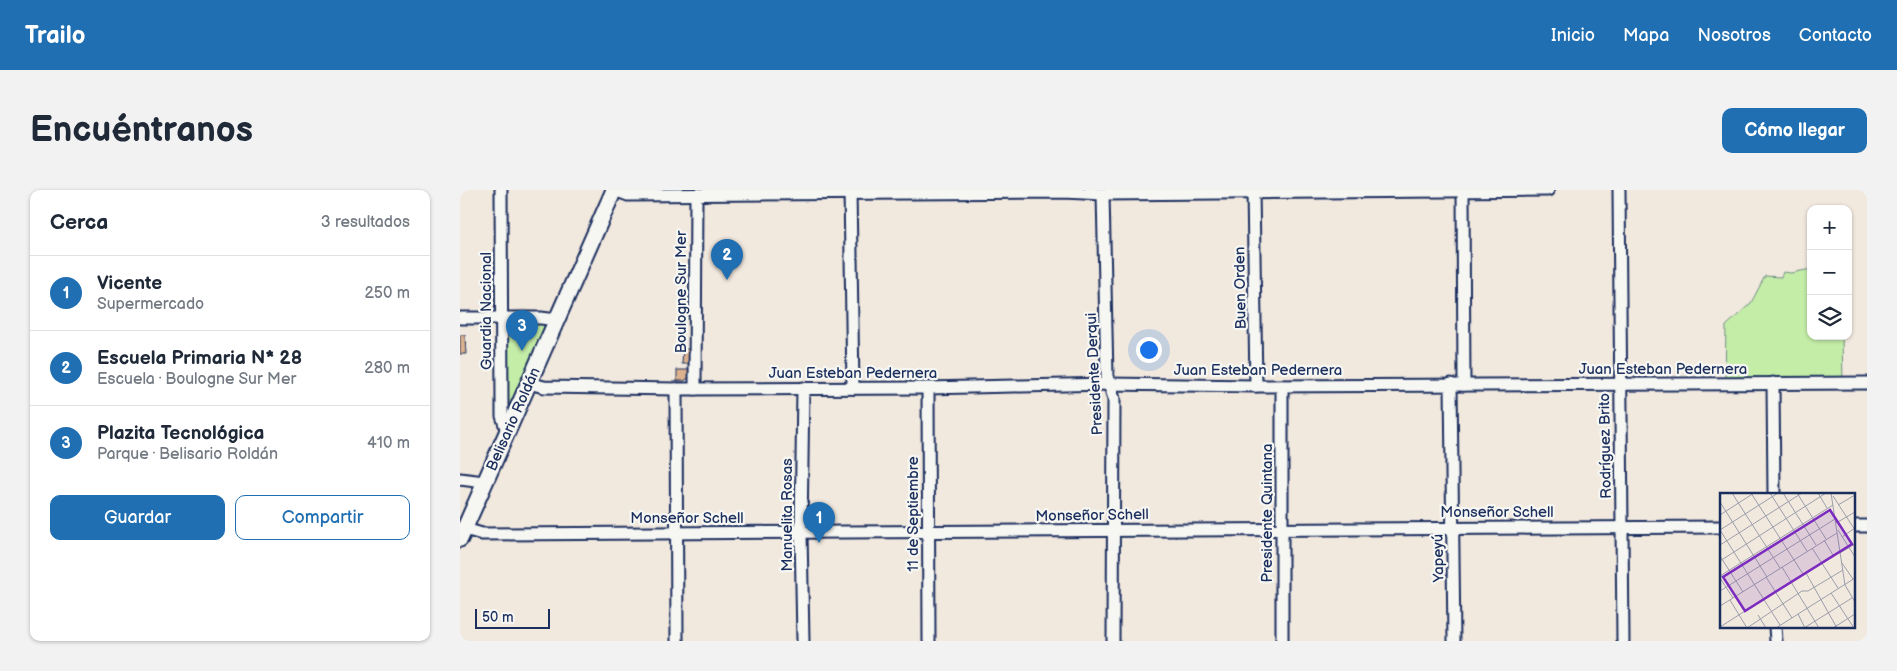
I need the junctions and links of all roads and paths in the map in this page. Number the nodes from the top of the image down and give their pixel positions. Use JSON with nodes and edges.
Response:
{"nodes":[{"id":1,"x":501,"y":190,"type":"edge"},
{"id":2,"x":615,"y":190,"type":"edge"},
{"id":3,"x":1548,"y":190,"type":"edge"},
{"id":4,"x":1619,"y":190,"type":"edge"},
{"id":5,"x":1064,"y":191,"type":"edge"},
{"id":6,"x":1253,"y":191,"type":"edge"},
{"id":7,"x":1462,"y":191,"type":"edge"},
{"id":8,"x":850,"y":192,"type":"edge"},
{"id":9,"x":1103,"y":194,"type":"junction"},
{"id":10,"x":696,"y":196,"type":"junction"},
{"id":11,"x":460,"y":318,"type":"edge"},
{"id":12,"x":500,"y":318,"type":"junction"},
{"id":13,"x":557,"y":320,"type":"junction"},
{"id":14,"x":529,"y":383,"type":"junction"},
{"id":15,"x":1773,"y":383,"type":"junction"},
{"id":16,"x":1867,"y":383,"type":"edge"},
{"id":17,"x":1108,"y":384,"type":"junction"},
{"id":18,"x":1451,"y":384,"type":"junction"},
{"id":19,"x":1464,"y":384,"type":"junction"},
{"id":20,"x":1620,"y":384,"type":"junction"},
{"id":21,"x":1256,"y":386,"type":"junction"},
{"id":22,"x":1282,"y":386,"type":"junction"},
{"id":23,"x":803,"y":388,"type":"junction"},
{"id":24,"x":853,"y":388,"type":"junction"},
{"id":25,"x":928,"y":388,"type":"junction"},
{"id":26,"x":676,"y":389,"type":"junction"},
{"id":27,"x":695,"y":389,"type":"junction"},
{"id":28,"x":507,"y":431,"type":"junction"},
{"id":29,"x":460,"y":479,"type":"edge"},
{"id":30,"x":484,"y":482,"type":"junction"},
{"id":31,"x":1774,"y":493,"type":"edge"},
{"id":32,"x":1854,"y":526,"type":"edge"},
{"id":33,"x":1867,"y":526,"type":"edge"},
{"id":34,"x":1452,"y":527,"type":"junction"},
{"id":35,"x":1621,"y":527,"type":"junction"},
{"id":36,"x":1720,"y":527,"type":"edge"},
{"id":37,"x":1112,"y":529,"type":"junction"},
{"id":38,"x":1282,"y":529,"type":"junction"},
{"id":39,"x":801,"y":532,"type":"junction"},
{"id":40,"x":928,"y":532,"type":"junction"},
{"id":41,"x":676,"y":533,"type":"junction"},
{"id":42,"x":462,"y":534,"type":"edge"},
{"id":43,"x":1775,"y":628,"type":"edge"},
{"id":44,"x":677,"y":641,"type":"edge"},
{"id":45,"x":803,"y":641,"type":"edge"},
{"id":46,"x":928,"y":641,"type":"edge"},
{"id":47,"x":1113,"y":641,"type":"edge"},
{"id":48,"x":1282,"y":641,"type":"edge"},
{"id":49,"x":1454,"y":641,"type":"edge"},
{"id":50,"x":1623,"y":641,"type":"edge"},
{"id":51,"x":1776,"y":641,"type":"edge"}],
"edges":[{"from":1,"to":12,"type":"street","name":"Guardia Nacional"},
{"from":2,"to":10,"type":"street"},
{"from":2,"to":13,"type":"street","name":"Belisario Roldán"},
{"from":3,"to":7,"type":"street"},
{"from":4,"to":20,"type":"street","name":"Rodríguez Brito"},
{"from":5,"to":8,"type":"street"},
{"from":5,"to":9,"type":"street"},
{"from":6,"to":7,"type":"street"},
{"from":6,"to":9,"type":"street"},
{"from":6,"to":21,"type":"street","name":"Buen Orden"},
{"from":7,"to":19,"type":"street"},
{"from":8,"to":10,"type":"street"},
{"from":8,"to":24,"type":"street"},
{"from":9,"to":17,"type":"street","name":"Presidente Derqui"},
{"from":10,"to":27,"type":"street","name":"Boulogne Sur Mer"},
{"from":11,"to":12,"type":"street"},
{"from":12,"to":13,"type":"street"},
{"from":12,"to":28,"type":"street","name":"Guardia Nacional"},
{"from":13,"to":14,"type":"street","name":"Belisario Roldán"},
{"from":14,"to":26,"type":"street","name":"Juan Esteban Pedernera"},
{"from":14,"to":28,"type":"street","name":"Belisario Roldán"},
{"from":15,"to":16,"type":"street","name":"Juan Esteban Pedernera"},
{"from":15,"to":20,"type":"street","name":"Juan Esteban Pedernera"},
{"from":15,"to":31,"type":"street"},
{"from":17,"to":21,"type":"street","name":"Juan Esteban Pedernera"},
{"from":17,"to":25,"type":"street","name":"Juan Esteban Pedernera"},
{"from":17,"to":37,"type":"street","name":"Presidente Derqui"},
{"from":18,"to":19,"type":"street","name":"Juan Esteban Pedernera"},
{"from":18,"to":22,"type":"street","name":"Juan Esteban Pedernera"},
{"from":18,"to":34,"type":"street","name":"Yapeyú"},
{"from":19,"to":20,"type":"street","name":"Juan Esteban Pedernera"},
{"from":20,"to":35,"type":"street","name":"Rodríguez Brito"},
{"from":21,"to":22,"type":"street","name":"Juan Esteban Pedernera"},
{"from":22,"to":38,"type":"street","name":"Presidente Quintana"},
{"from":23,"to":24,"type":"street","name":"Juan Esteban Pedernera"},
{"from":23,"to":27,"type":"street","name":"Juan Esteban Pedernera"},
{"from":23,"to":39,"type":"street","name":"Manuelita Rosas"},
{"from":24,"to":25,"type":"street","name":"Juan Esteban Pedernera"},
{"from":25,"to":40,"type":"street","name":"11 de Septiembre"},
{"from":26,"to":27,"type":"street","name":"Juan Esteban Pedernera"},
{"from":26,"to":41,"type":"street"},
{"from":28,"to":30,"type":"street","name":"Belisario Roldán"},
{"from":29,"to":30,"type":"street"},
{"from":30,"to":42,"type":"street","name":"Belisario Roldán"},
{"from":32,"to":33,"type":"street"},
{"from":34,"to":35,"type":"street","name":"Monseñor Schell"},
{"from":34,"to":38,"type":"street","name":"Monseñor Schell"},
{"from":34,"to":49,"type":"street","name":"Yapeyú"},
{"from":35,"to":36,"type":"street","name":"Monseñor Schell"},
{"from":35,"to":50,"type":"street","name":"Rodríguez Brito"},
{"from":37,"to":38,"type":"street","name":"Monseñor Schell"},
{"from":37,"to":40,"type":"street","name":"Monseñor Schell"},
{"from":37,"to":47,"type":"street","name":"Presidente Derqui"},
{"from":38,"to":48,"type":"street","name":"Presidente Quintana"},
{"from":39,"to":40,"type":"street","name":"Monseñor Schell"},
{"from":39,"to":41,"type":"street","name":"Monseñor Schell"},
{"from":39,"to":45,"type":"street","name":"Manuelita Rosas"},
{"from":40,"to":46,"type":"street","name":"11 de Septiembre"},
{"from":41,"to":42,"type":"street","name":"Monseñor Schell"},
{"from":41,"to":44,"type":"street"},
{"from":43,"to":51,"type":"street"}]}
